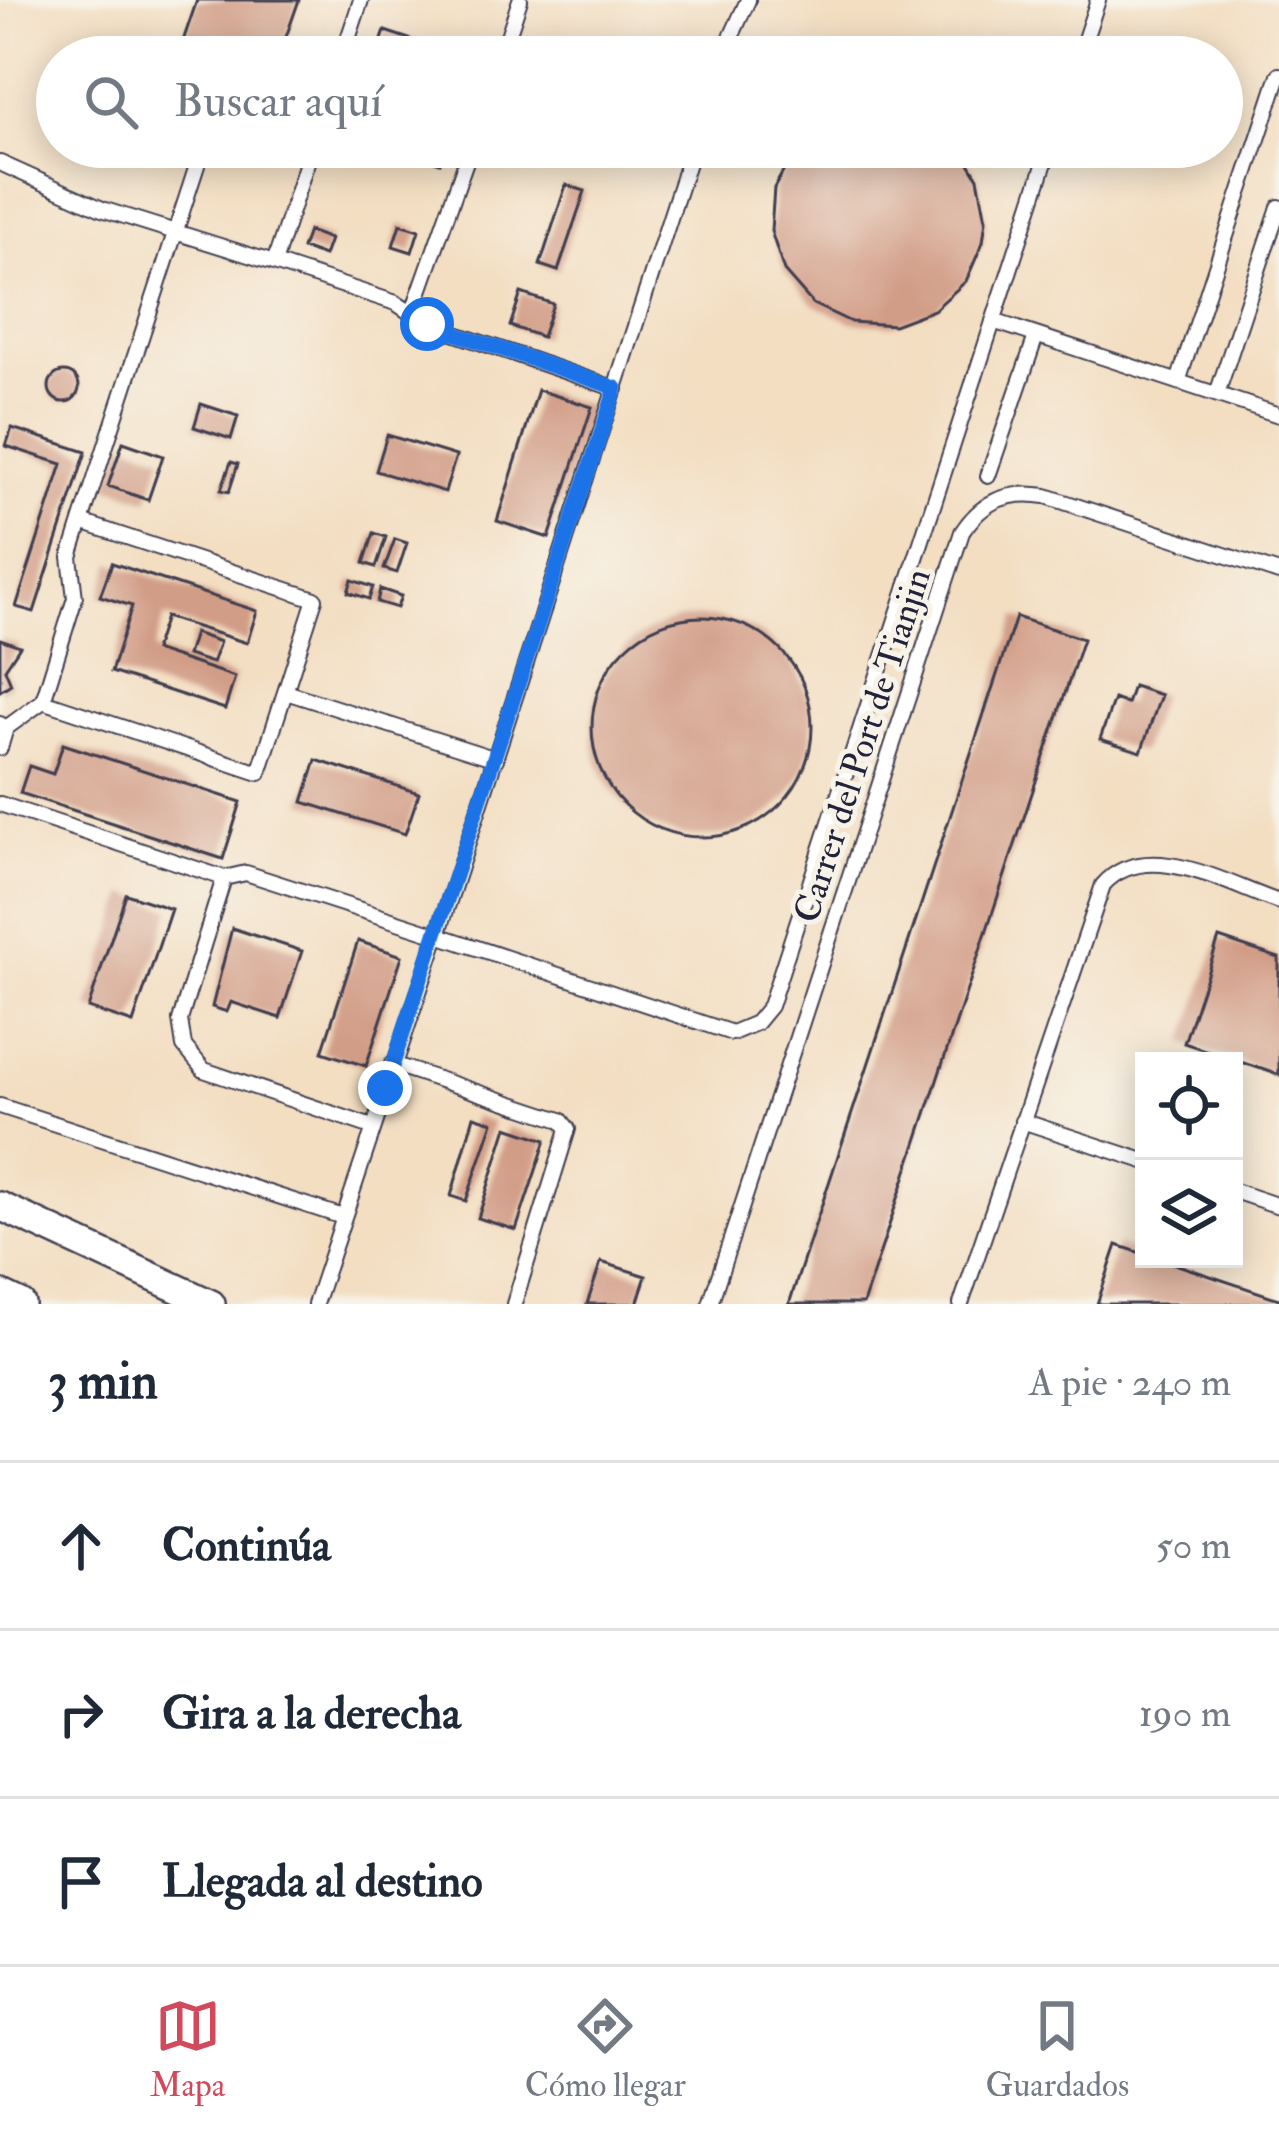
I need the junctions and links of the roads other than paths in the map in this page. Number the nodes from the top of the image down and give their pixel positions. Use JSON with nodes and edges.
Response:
{"nodes":[{"id":1,"x":361,"y":0,"type":"edge"},
{"id":2,"x":520,"y":0,"type":"edge"},
{"id":3,"x":748,"y":0,"type":"edge"},
{"id":4,"x":1098,"y":0,"type":"edge"},
{"id":5,"x":349,"y":36,"type":"edge"},
{"id":6,"x":508,"y":36,"type":"edge"},
{"id":7,"x":732,"y":36,"type":"edge"},
{"id":8,"x":1086,"y":36,"type":"edge"},
{"id":9,"x":1279,"y":75,"type":"edge"},
{"id":10,"x":0,"y":164,"type":"edge"},
{"id":11,"x":196,"y":168,"type":"edge"},
{"id":12,"x":305,"y":168,"type":"edge"},
{"id":13,"x":464,"y":168,"type":"edge"},
{"id":14,"x":686,"y":168,"type":"edge"},
{"id":15,"x":1043,"y":168,"type":"edge"},
{"id":16,"x":1279,"y":207,"type":"edge"},
{"id":17,"x":175,"y":232,"type":"junction"},
{"id":18,"x":274,"y":263,"type":"junction"},
{"id":19,"x":412,"y":314,"type":"junction"},
{"id":20,"x":993,"y":321,"type":"junction"},
{"id":21,"x":1036,"y":336,"type":"junction"},
{"id":22,"x":1178,"y":382,"type":"junction"},
{"id":23,"x":616,"y":388,"type":"junction"},
{"id":24,"x":1217,"y":394,"type":"junction"},
{"id":25,"x":1279,"y":415,"type":"edge"},
{"id":26,"x":988,"y":476,"type":"dead end"},
{"id":27,"x":81,"y":522,"type":"junction"},
{"id":28,"x":1279,"y":574,"type":"edge"},
{"id":29,"x":286,"y":692,"type":"junction"},
{"id":30,"x":43,"y":701,"type":"junction"},
{"id":31,"x":3,"y":726,"type":"edge"},
{"id":32,"x":0,"y":748,"type":"edge"},
{"id":33,"x":496,"y":759,"type":"junction"},
{"id":34,"x":0,"y":804,"type":"edge"},
{"id":35,"x":224,"y":878,"type":"junction"},
{"id":36,"x":1279,"y":902,"type":"edge"},
{"id":37,"x":438,"y":935,"type":"junction"},
{"id":38,"x":392,"y":1064,"type":"junction"},
{"id":39,"x":0,"y":1106,"type":"edge"},
{"id":40,"x":1022,"y":1121,"type":"junction"},
{"id":41,"x":372,"y":1127,"type":"junction"},
{"id":42,"x":1141,"y":1160,"type":"edge"},
{"id":43,"x":1243,"y":1194,"type":"edge"},
{"id":44,"x":0,"y":1206,"type":"edge"},
{"id":45,"x":1279,"y":1206,"type":"edge"},
{"id":46,"x":343,"y":1217,"type":"junction"},
{"id":47,"x":0,"y":1294,"type":"edge"},
{"id":48,"x":21,"y":1304,"type":"edge"},
{"id":49,"x":211,"y":1304,"type":"edge"},
{"id":50,"x":314,"y":1304,"type":"edge"},
{"id":51,"x":514,"y":1304,"type":"edge"},
{"id":52,"x":710,"y":1304,"type":"edge"},
{"id":53,"x":961,"y":1304,"type":"edge"}],
"edges":[{"from":1,"to":5,"type":"lane"},
{"from":2,"to":6,"type":"lane"},
{"from":3,"to":7,"type":"lane"},
{"from":4,"to":8,"type":"lane"},
{"from":9,"to":22,"type":"lane"},
{"from":10,"to":17,"type":"lane"},
{"from":11,"to":17,"type":"lane"},
{"from":12,"to":18,"type":"lane"},
{"from":13,"to":19,"type":"lane"},
{"from":14,"to":23,"type":"lane"},
{"from":15,"to":20,"type":"lane"},
{"from":16,"to":24,"type":"lane"},
{"from":17,"to":18,"type":"lane"},
{"from":17,"to":27,"type":"lane"},
{"from":18,"to":19,"type":"lane"},
{"from":19,"to":23,"type":"lane"},
{"from":20,"to":21,"type":"lane"},
{"from":20,"to":37,"type":"lane"},
{"from":21,"to":22,"type":"lane"},
{"from":21,"to":26,"type":"lane"},
{"from":22,"to":24,"type":"lane"},
{"from":23,"to":33,"type":"lane"},
{"from":24,"to":25,"type":"lane"},
{"from":27,"to":29,"type":"lane"},
{"from":27,"to":30,"type":"lane"},
{"from":28,"to":52,"type":"lane","name":"Carrer del Port de Tianjin"},
{"from":29,"to":30,"type":"lane"},
{"from":29,"to":33,"type":"lane"},
{"from":30,"to":31,"type":"lane"},
{"from":31,"to":32,"type":"lane"},
{"from":33,"to":37,"type":"lane"},
{"from":34,"to":35,"type":"lane"},
{"from":35,"to":37,"type":"lane"},
{"from":35,"to":41,"type":"lane"},
{"from":36,"to":40,"type":"lane"},
{"from":37,"to":38,"type":"lane"},
{"from":38,"to":41,"type":"lane"},
{"from":38,"to":51,"type":"lane"},
{"from":39,"to":46,"type":"lane"},
{"from":40,"to":42,"type":"lane"},
{"from":40,"to":53,"type":"lane"},
{"from":41,"to":46,"type":"lane"},
{"from":43,"to":45,"type":"lane"},
{"from":44,"to":49,"type":"street"},
{"from":46,"to":50,"type":"lane"},
{"from":47,"to":48,"type":"street"}]}
